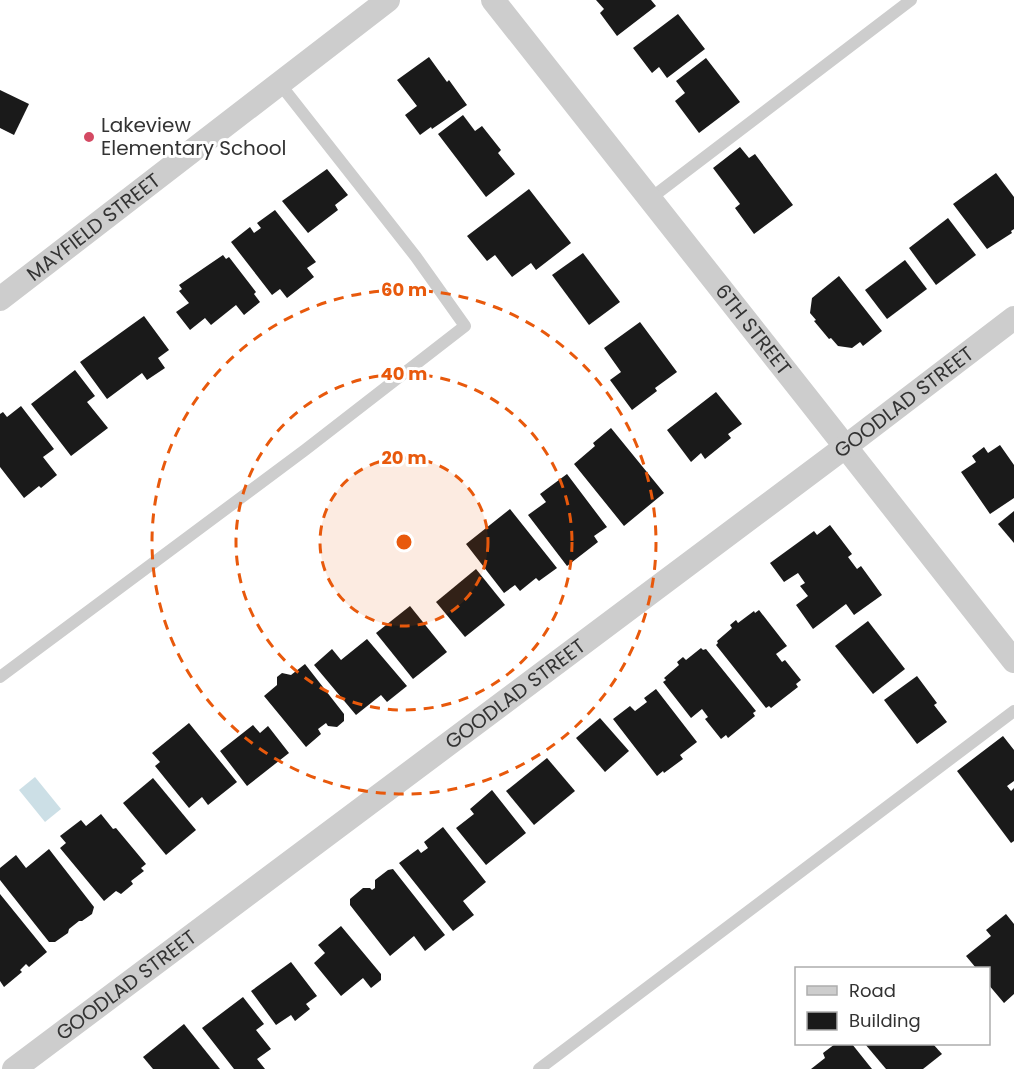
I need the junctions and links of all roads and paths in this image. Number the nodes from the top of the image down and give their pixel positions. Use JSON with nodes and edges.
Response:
{"nodes":[{"id":1,"x":388,"y":0,"type":"edge"},
{"id":2,"x":493,"y":0,"type":"edge"},
{"id":3,"x":911,"y":0,"type":"edge"},
{"id":4,"x":280,"y":84,"type":"junction"},
{"id":5,"x":651,"y":198,"type":"junction"},
{"id":6,"x":0,"y":299,"type":"edge"},
{"id":7,"x":1014,"y":318,"type":"edge"},
{"id":8,"x":845,"y":447,"type":"junction"},
{"id":9,"x":1014,"y":661,"type":"edge"},
{"id":10,"x":0,"y":677,"type":"edge"},
{"id":11,"x":1014,"y":711,"type":"edge"},
{"id":12,"x":14,"y":1069,"type":"edge"},
{"id":13,"x":539,"y":1069,"type":"edge"}],
"edges":[{"from":1,"to":4,"type":"street","name":"MAYFIELD STREET"},
{"from":2,"to":5,"type":"street","name":"6TH STREET"},
{"from":3,"to":5,"type":"lane"},
{"from":4,"to":6,"type":"street","name":"MAYFIELD STREET"},
{"from":4,"to":10,"type":"lane"},
{"from":5,"to":8,"type":"street","name":"6TH STREET"},
{"from":7,"to":8,"type":"street","name":"GOODLAD STREET"},
{"from":8,"to":9,"type":"street","name":"6TH STREET"},
{"from":8,"to":12,"type":"street","name":"GOODLAD STREET"},
{"from":11,"to":13,"type":"lane"}]}
